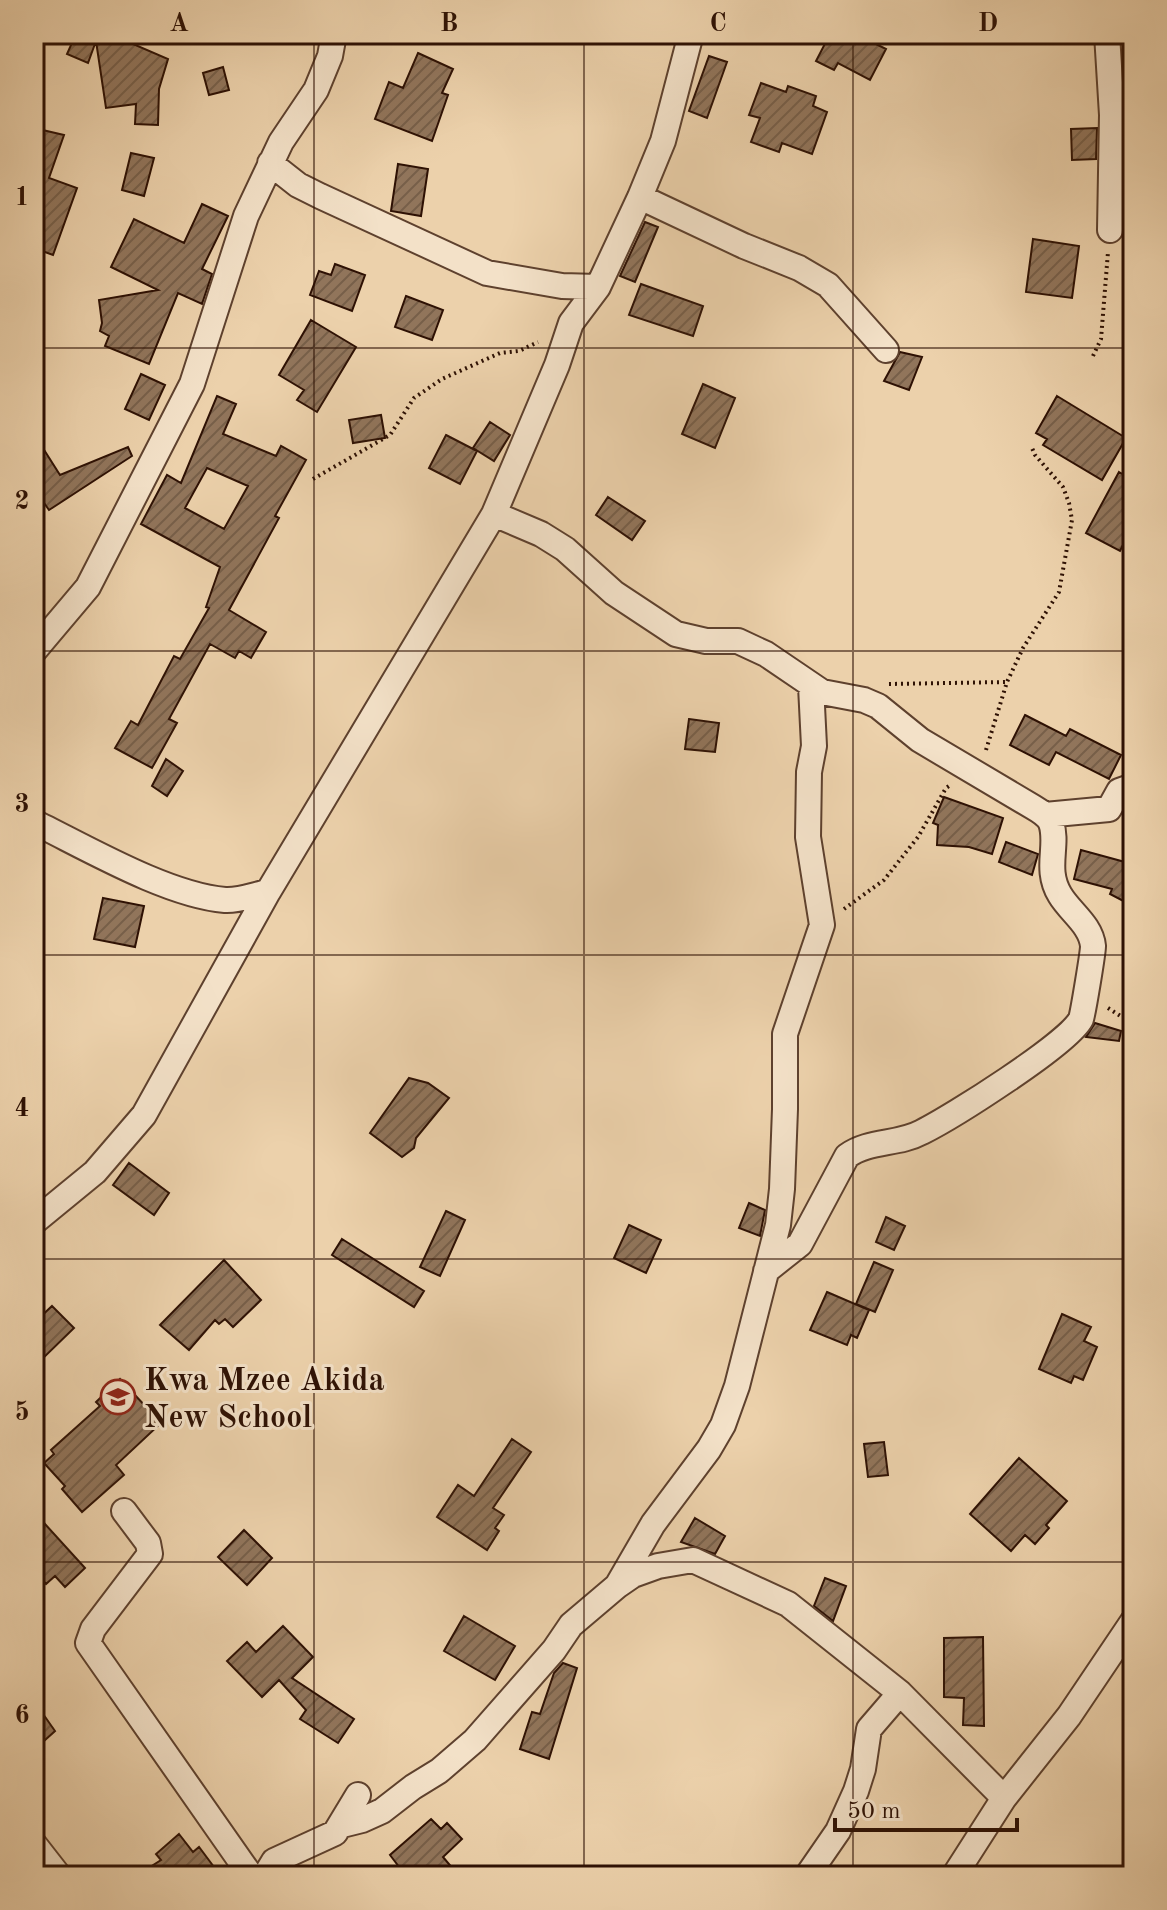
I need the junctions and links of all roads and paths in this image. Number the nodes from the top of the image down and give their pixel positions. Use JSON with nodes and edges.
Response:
{"nodes":[{"id":1,"x":334,"y":34,"type":"edge"},
{"id":2,"x":691,"y":34,"type":"edge"},
{"id":3,"x":1107,"y":34,"type":"edge"},
{"id":4,"x":270,"y":163,"type":"junction"},
{"id":5,"x":640,"y":197,"type":"junction"},
{"id":6,"x":1110,"y":230,"type":"joint"},
{"id":7,"x":598,"y":287,"type":"junction"},
{"id":8,"x":571,"y":323,"type":"junction"},
{"id":9,"x":886,"y":350,"type":"dead end"},
{"id":10,"x":1093,"y":356,"type":"dead end"},
{"id":11,"x":1032,"y":448,"type":"dead end"},
{"id":12,"x":313,"y":479,"type":"dead end"},
{"id":13,"x":494,"y":514,"type":"junction"},
{"id":14,"x":34,"y":651,"type":"edge"},
{"id":15,"x":1007,"y":682,"type":"junction"},
{"id":16,"x":886,"y":684,"type":"dead end"},
{"id":17,"x":811,"y":686,"type":"junction"},
{"id":18,"x":972,"y":770,"type":"junction"},
{"id":19,"x":1133,"y":786,"type":"edge"},
{"id":20,"x":1045,"y":815,"type":"junction"},
{"id":21,"x":34,"y":822,"type":"edge"},
{"id":22,"x":268,"y":892,"type":"junction"},
{"id":23,"x":822,"y":925,"type":"junction"},
{"id":24,"x":34,"y":1222,"type":"edge"},
{"id":25,"x":766,"y":1271,"type":"junction"},
{"id":26,"x":124,"y":1511,"type":"dead end"},
{"id":27,"x":617,"y":1586,"type":"junction"},
{"id":28,"x":1133,"y":1621,"type":"edge"},
{"id":29,"x":900,"y":1693,"type":"junction"},
{"id":30,"x":358,"y":1795,"type":"dead end"},
{"id":31,"x":1004,"y":1798,"type":"junction"},
{"id":32,"x":342,"y":1825,"type":"junction"},
{"id":33,"x":34,"y":1844,"type":"edge"},
{"id":34,"x":59,"y":1876,"type":"edge"},
{"id":35,"x":251,"y":1876,"type":"edge"},
{"id":36,"x":265,"y":1876,"type":"edge"},
{"id":37,"x":807,"y":1876,"type":"edge"},
{"id":38,"x":954,"y":1876,"type":"edge"}],
"edges":[{"from":1,"to":4,"type":"street"},
{"from":2,"to":5,"type":"street"},
{"from":3,"to":6,"type":"street"},
{"from":4,"to":7,"type":"street"},
{"from":4,"to":14,"type":"street"},
{"from":5,"to":7,"type":"street"},
{"from":5,"to":9,"type":"street"},
{"from":6,"to":10,"type":"path"},
{"from":7,"to":8,"type":"street"},
{"from":8,"to":12,"type":"path"},
{"from":8,"to":13,"type":"street"},
{"from":11,"to":15,"type":"path"},
{"from":13,"to":17,"type":"street"},
{"from":13,"to":22,"type":"street"},
{"from":15,"to":16,"type":"path"},
{"from":15,"to":18,"type":"path"},
{"from":17,"to":18,"type":"street"},
{"from":17,"to":23,"type":"street"},
{"from":18,"to":20,"type":"street"},
{"from":18,"to":23,"type":"path"},
{"from":19,"to":20,"type":"street"},
{"from":20,"to":25,"type":"street"},
{"from":21,"to":22,"type":"street"},
{"from":22,"to":24,"type":"street"},
{"from":23,"to":25,"type":"street"},
{"from":25,"to":27,"type":"street"},
{"from":26,"to":35,"type":"street"},
{"from":27,"to":29,"type":"street"},
{"from":27,"to":32,"type":"street"},
{"from":28,"to":31,"type":"street"},
{"from":29,"to":31,"type":"street"},
{"from":29,"to":37,"type":"street"},
{"from":30,"to":32,"type":"street"},
{"from":31,"to":38,"type":"street"},
{"from":32,"to":36,"type":"street"},
{"from":33,"to":34,"type":"street"}]}
